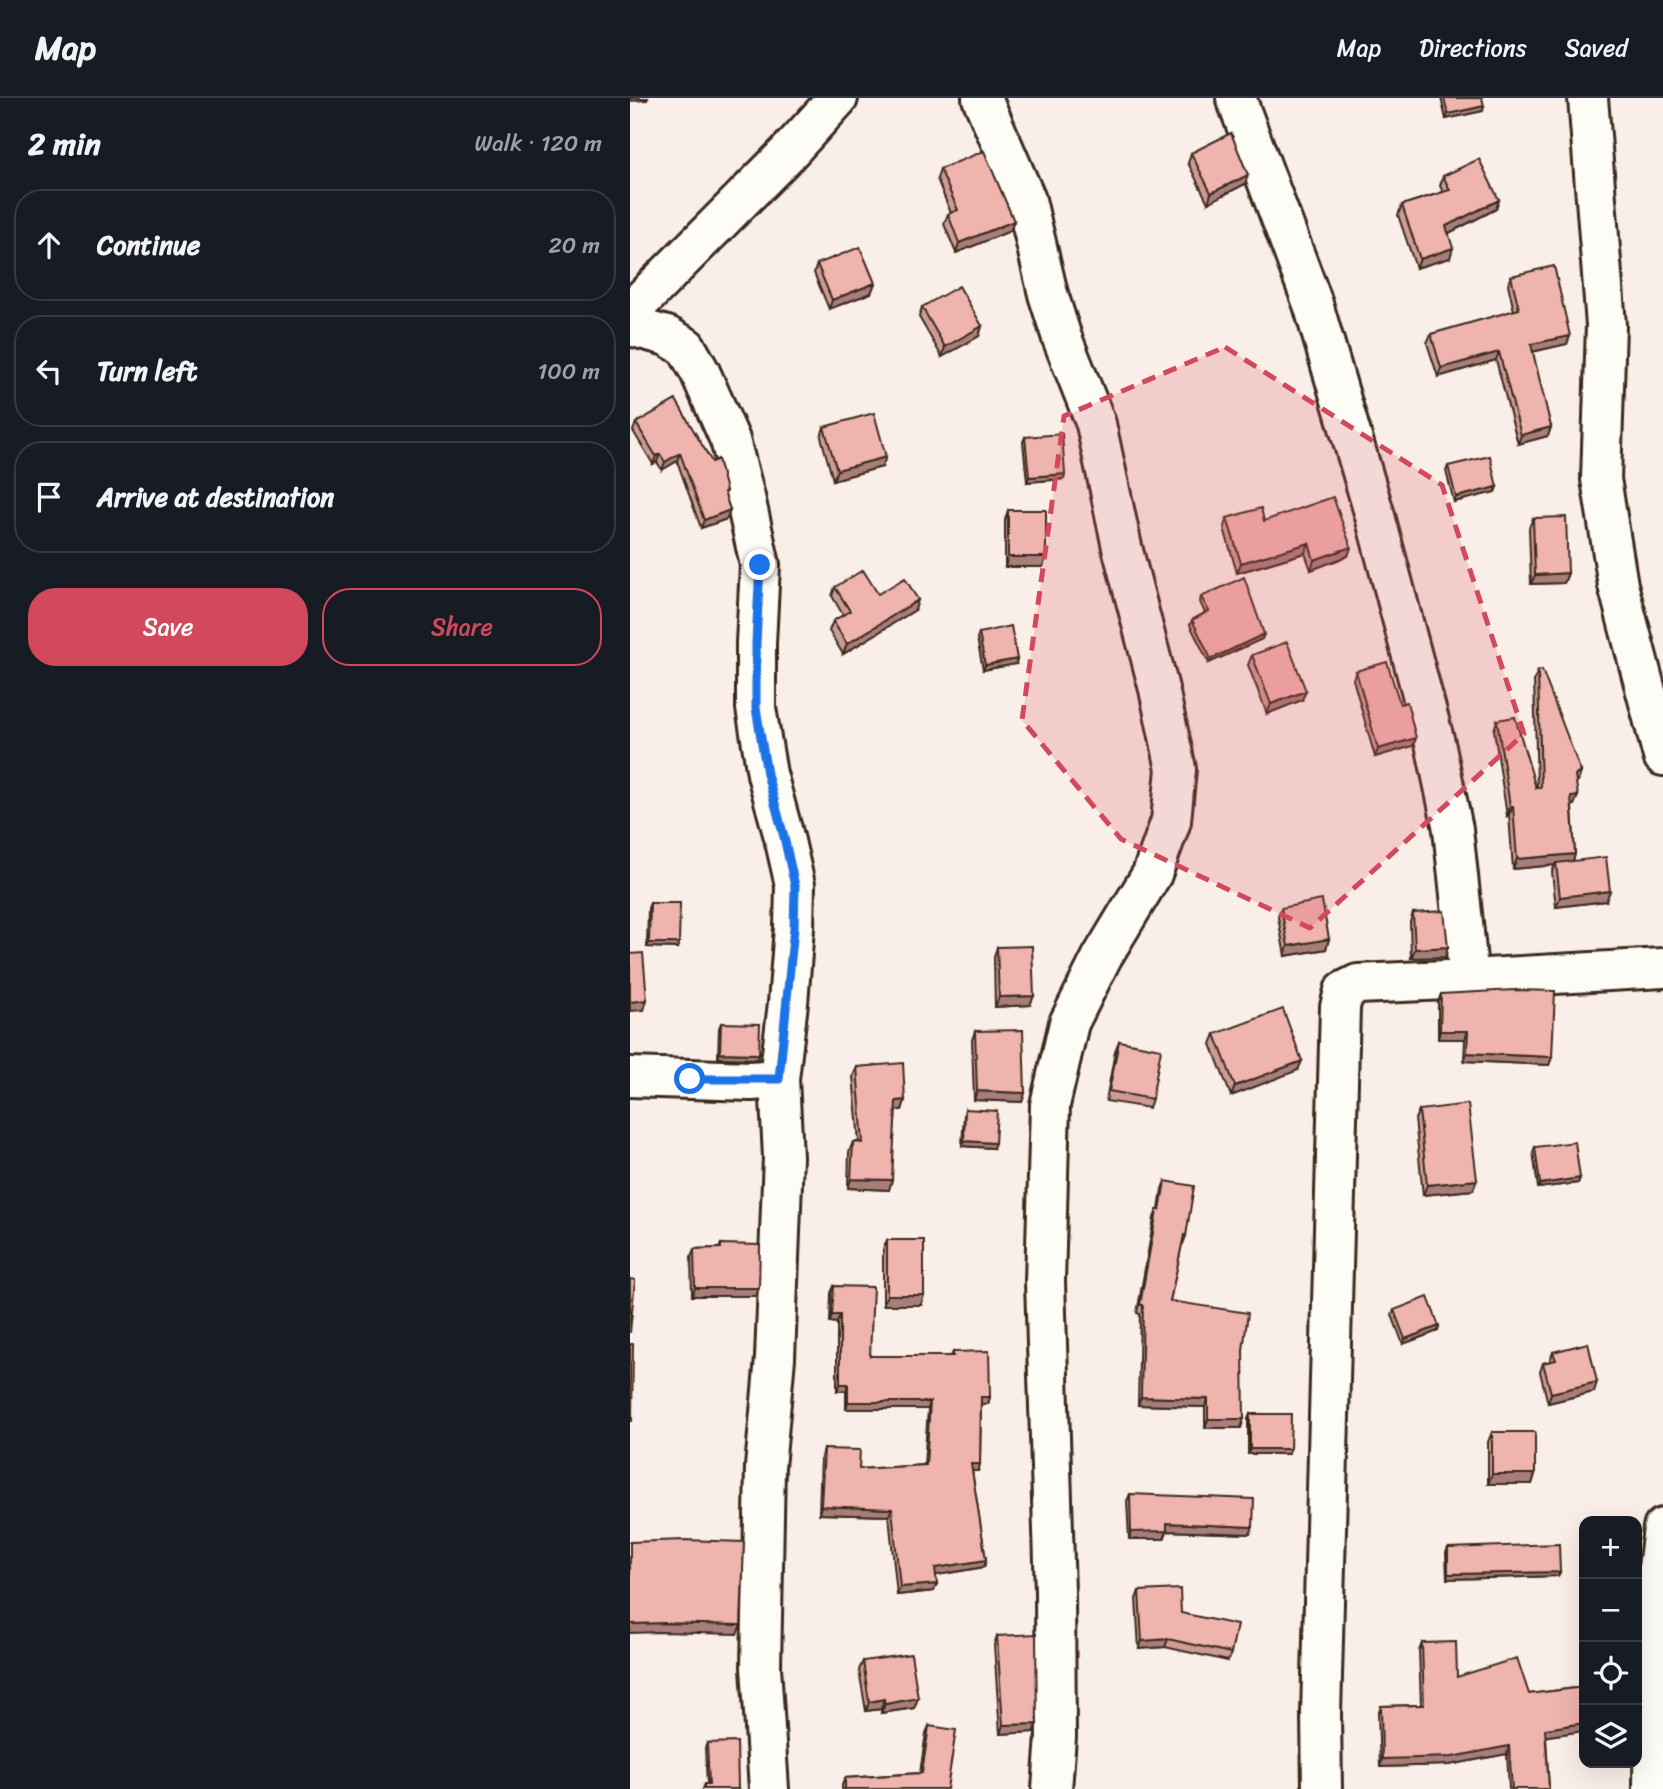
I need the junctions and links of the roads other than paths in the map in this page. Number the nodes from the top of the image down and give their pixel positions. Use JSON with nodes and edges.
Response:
{"nodes":[{"id":1,"x":838,"y":98,"type":"edge"},
{"id":2,"x":982,"y":98,"type":"edge"},
{"id":3,"x":1236,"y":98,"type":"edge"},
{"id":4,"x":1588,"y":98,"type":"edge"},
{"id":5,"x":630,"y":312,"type":"edge"},
{"id":6,"x":630,"y":326,"type":"edge"},
{"id":7,"x":1663,"y":756,"type":"edge"},
{"id":8,"x":1663,"y":968,"type":"edge"},
{"id":9,"x":1469,"y":979,"type":"junction"},
{"id":10,"x":630,"y":1077,"type":"edge"},
{"id":11,"x":779,"y":1079,"type":"junction"},
{"id":12,"x":1663,"y":1528,"type":"edge"},
{"id":13,"x":769,"y":1789,"type":"edge"},
{"id":14,"x":1052,"y":1789,"type":"edge"},
{"id":15,"x":1322,"y":1789,"type":"edge"},
{"id":16,"x":1653,"y":1789,"type":"edge"}],
"edges":[{"from":1,"to":5,"type":"street"},
{"from":2,"to":14,"type":"street"},
{"from":3,"to":9,"type":"street"},
{"from":4,"to":7,"type":"street"},
{"from":6,"to":11,"type":"street"},
{"from":8,"to":9,"type":"street"},
{"from":9,"to":15,"type":"street"},
{"from":10,"to":11,"type":"street"},
{"from":11,"to":13,"type":"street"},
{"from":12,"to":16,"type":"street"}]}
